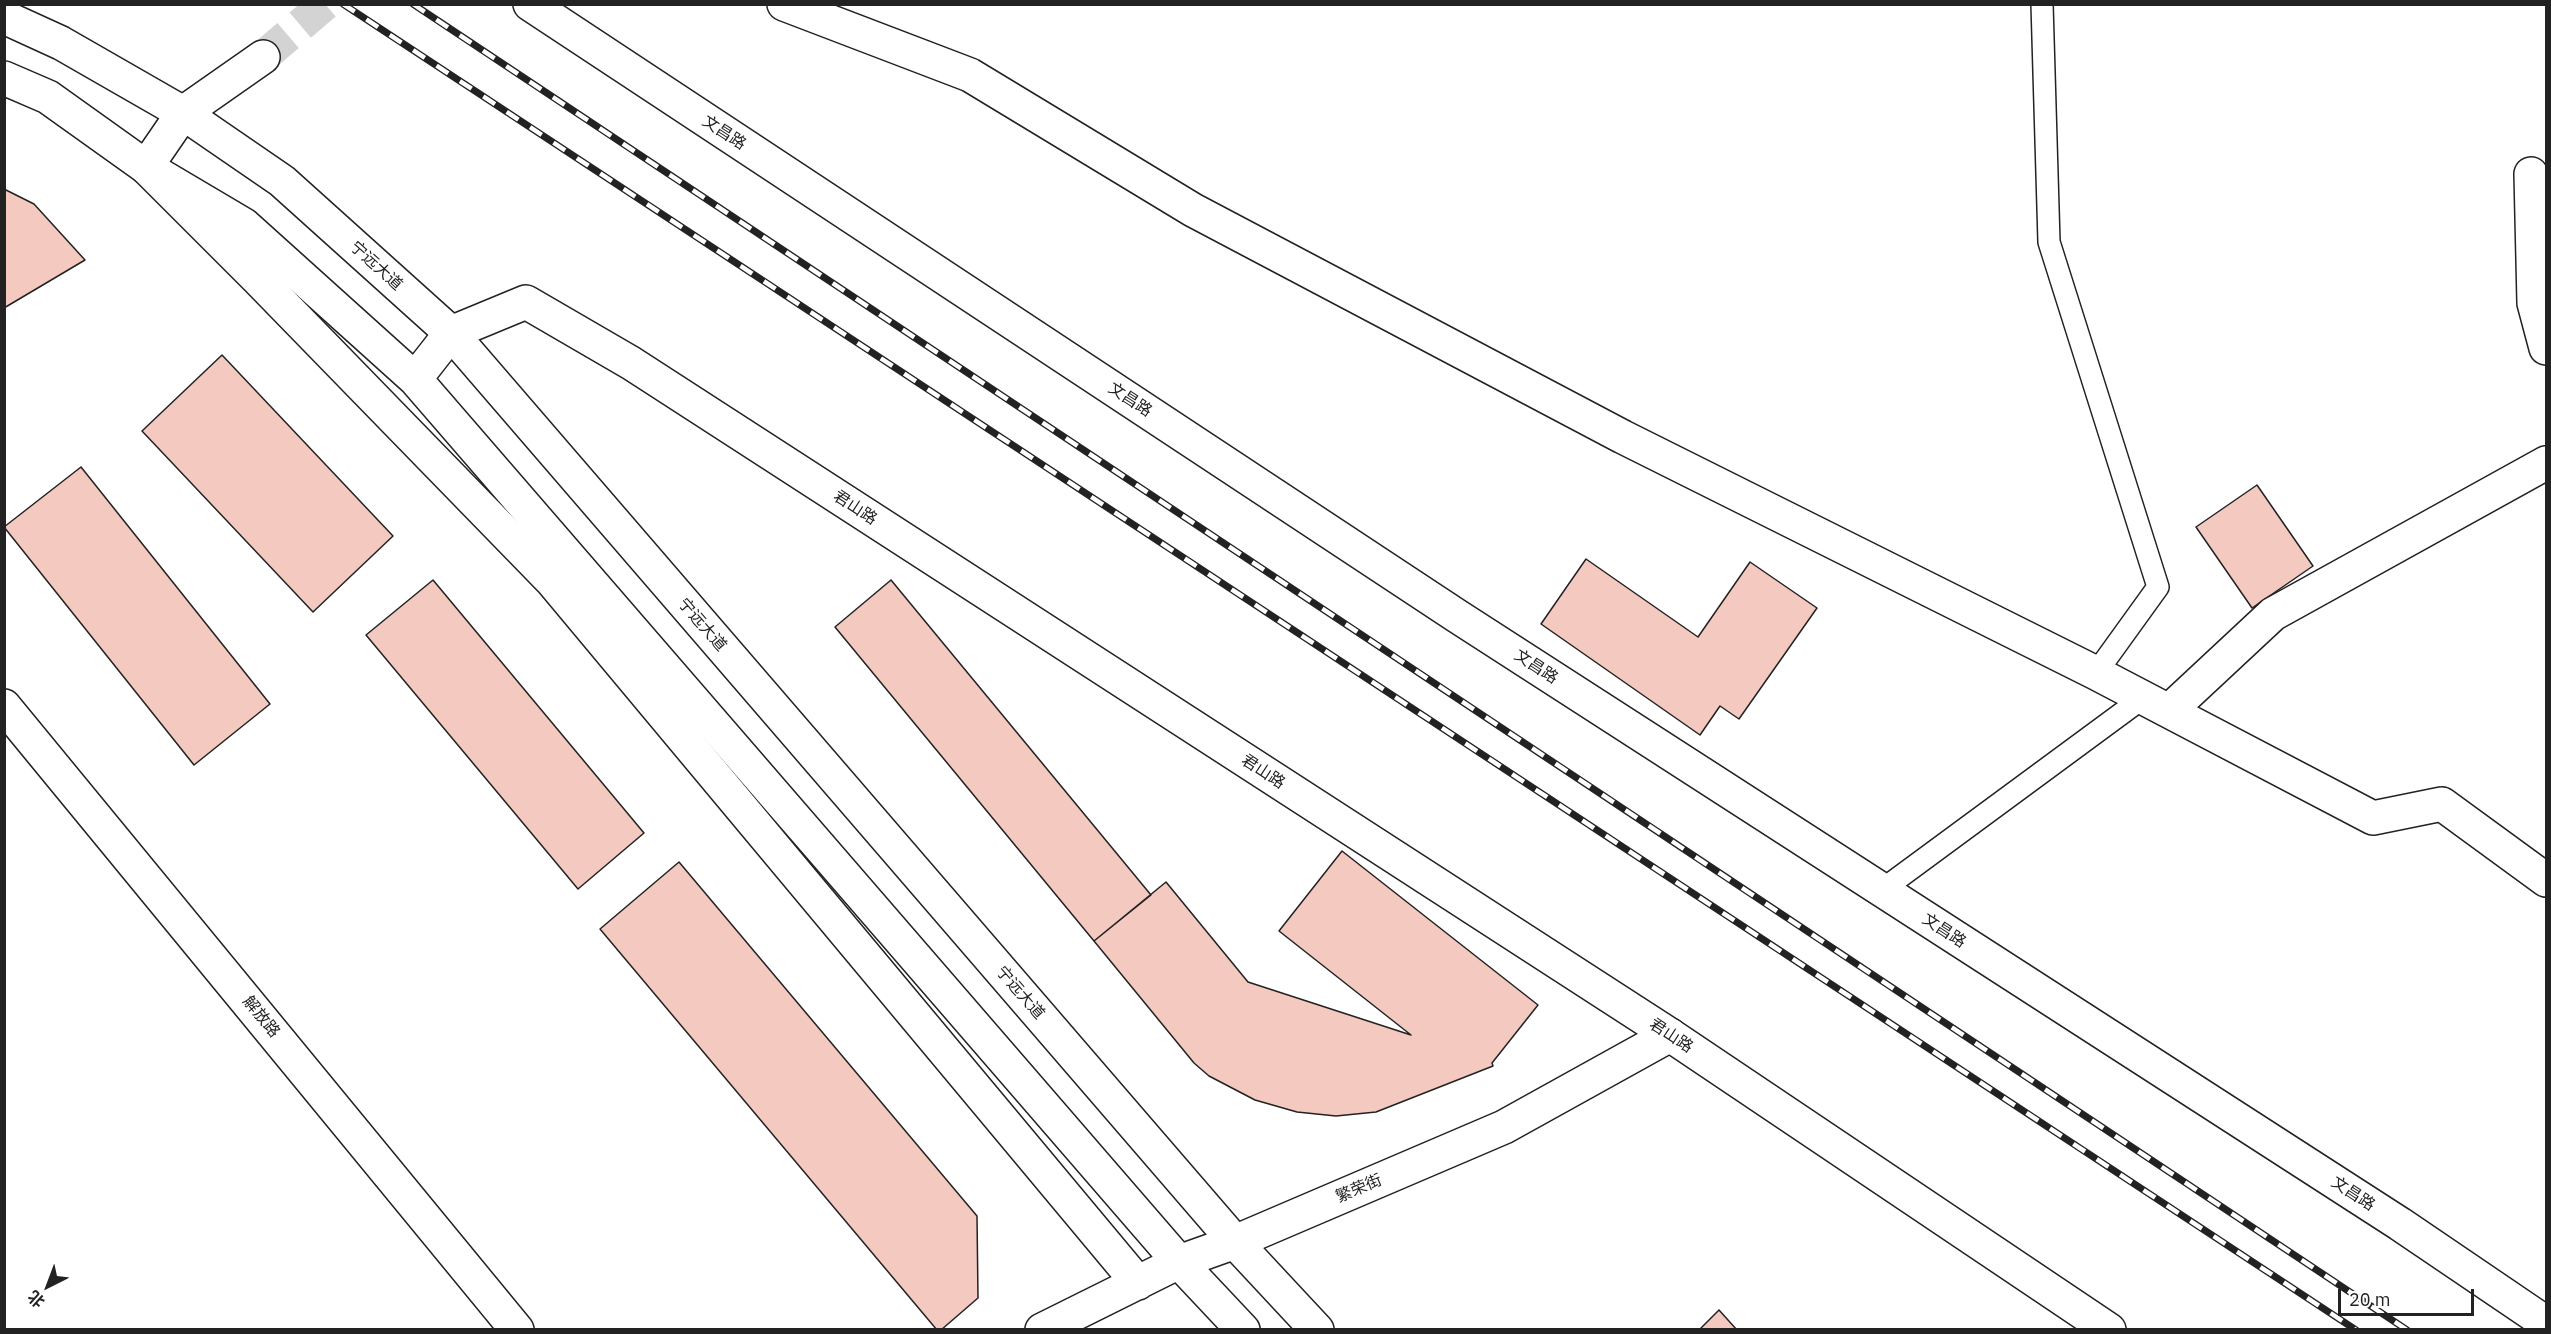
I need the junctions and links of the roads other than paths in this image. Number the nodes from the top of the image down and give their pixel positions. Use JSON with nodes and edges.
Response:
{"nodes":[{"id":1,"x":530,"y":4,"type":"edge"},
{"id":2,"x":784,"y":4,"type":"edge"},
{"id":3,"x":2042,"y":4,"type":"edge"},
{"id":4,"x":4,"y":17,"type":"edge"},
{"id":5,"x":263,"y":57,"type":"tunnel mouth"},
{"id":6,"x":4,"y":78,"type":"edge"},
{"id":7,"x":183,"y":113,"type":"junction"},
{"id":8,"x":146,"y":167,"type":"junction"},
{"id":9,"x":2531,"y":174,"type":"dead end"},
{"id":10,"x":451,"y":333,"type":"junction"},
{"id":11,"x":2547,"y":348,"type":"edge"},
{"id":12,"x":415,"y":379,"type":"junction"},
{"id":13,"x":2547,"y":463,"type":"edge"},
{"id":14,"x":2096,"y":673,"type":"junction"},
{"id":15,"x":2156,"y":704,"type":"junction"},
{"id":16,"x":4,"y":706,"type":"edge"},
{"id":17,"x":2547,"y":880,"type":"edge"},
{"id":18,"x":1882,"y":890,"type":"junction"},
{"id":19,"x":1670,"y":1035,"type":"junction"},
{"id":20,"x":1235,"y":1242,"type":"junction"},
{"id":21,"x":1179,"y":1262,"type":"junction"},
{"id":22,"x":1138,"y":1283,"type":"junction"},
{"id":23,"x":2547,"y":1323,"type":"edge"},
{"id":24,"x":517,"y":1329,"type":"edge"},
{"id":25,"x":1042,"y":1329,"type":"edge"},
{"id":26,"x":1243,"y":1329,"type":"edge"},
{"id":27,"x":1317,"y":1329,"type":"edge"},
{"id":28,"x":2109,"y":1329,"type":"edge"}],
"edges":[{"from":1,"to":18,"type":"street","name":"文昌路"},
{"from":2,"to":14,"type":"street"},
{"from":3,"to":14,"type":"lane"},
{"from":4,"to":7,"type":"street","name":"宁远大道"},
{"from":5,"to":7,"type":"street"},
{"from":6,"to":8,"type":"street"},
{"from":7,"to":8,"type":"street"},
{"from":7,"to":10,"type":"street","name":"宁远大道"},
{"from":8,"to":12,"type":"street"},
{"from":8,"to":22,"type":"street"},
{"from":9,"to":11,"type":"street"},
{"from":10,"to":12,"type":"street","name":"君山路"},
{"from":10,"to":19,"type":"street","name":"君山路"},
{"from":10,"to":20,"type":"street","name":"宁远大道"},
{"from":12,"to":21,"type":"street"},
{"from":13,"to":15,"type":"street"},
{"from":14,"to":15,"type":"street"},
{"from":15,"to":17,"type":"street"},
{"from":15,"to":18,"type":"lane"},
{"from":16,"to":24,"type":"street","name":"解放路"},
{"from":18,"to":23,"type":"street","name":"文昌路"},
{"from":19,"to":20,"type":"street","name":"繁荣街"},
{"from":19,"to":28,"type":"street","name":"君山路"},
{"from":20,"to":21,"type":"street","name":"繁荣街"},
{"from":20,"to":27,"type":"street","name":"宁远大道"},
{"from":21,"to":22,"type":"street","name":"繁荣街"},
{"from":21,"to":26,"type":"street"},
{"from":22,"to":25,"type":"street","name":"繁荣街"}]}
